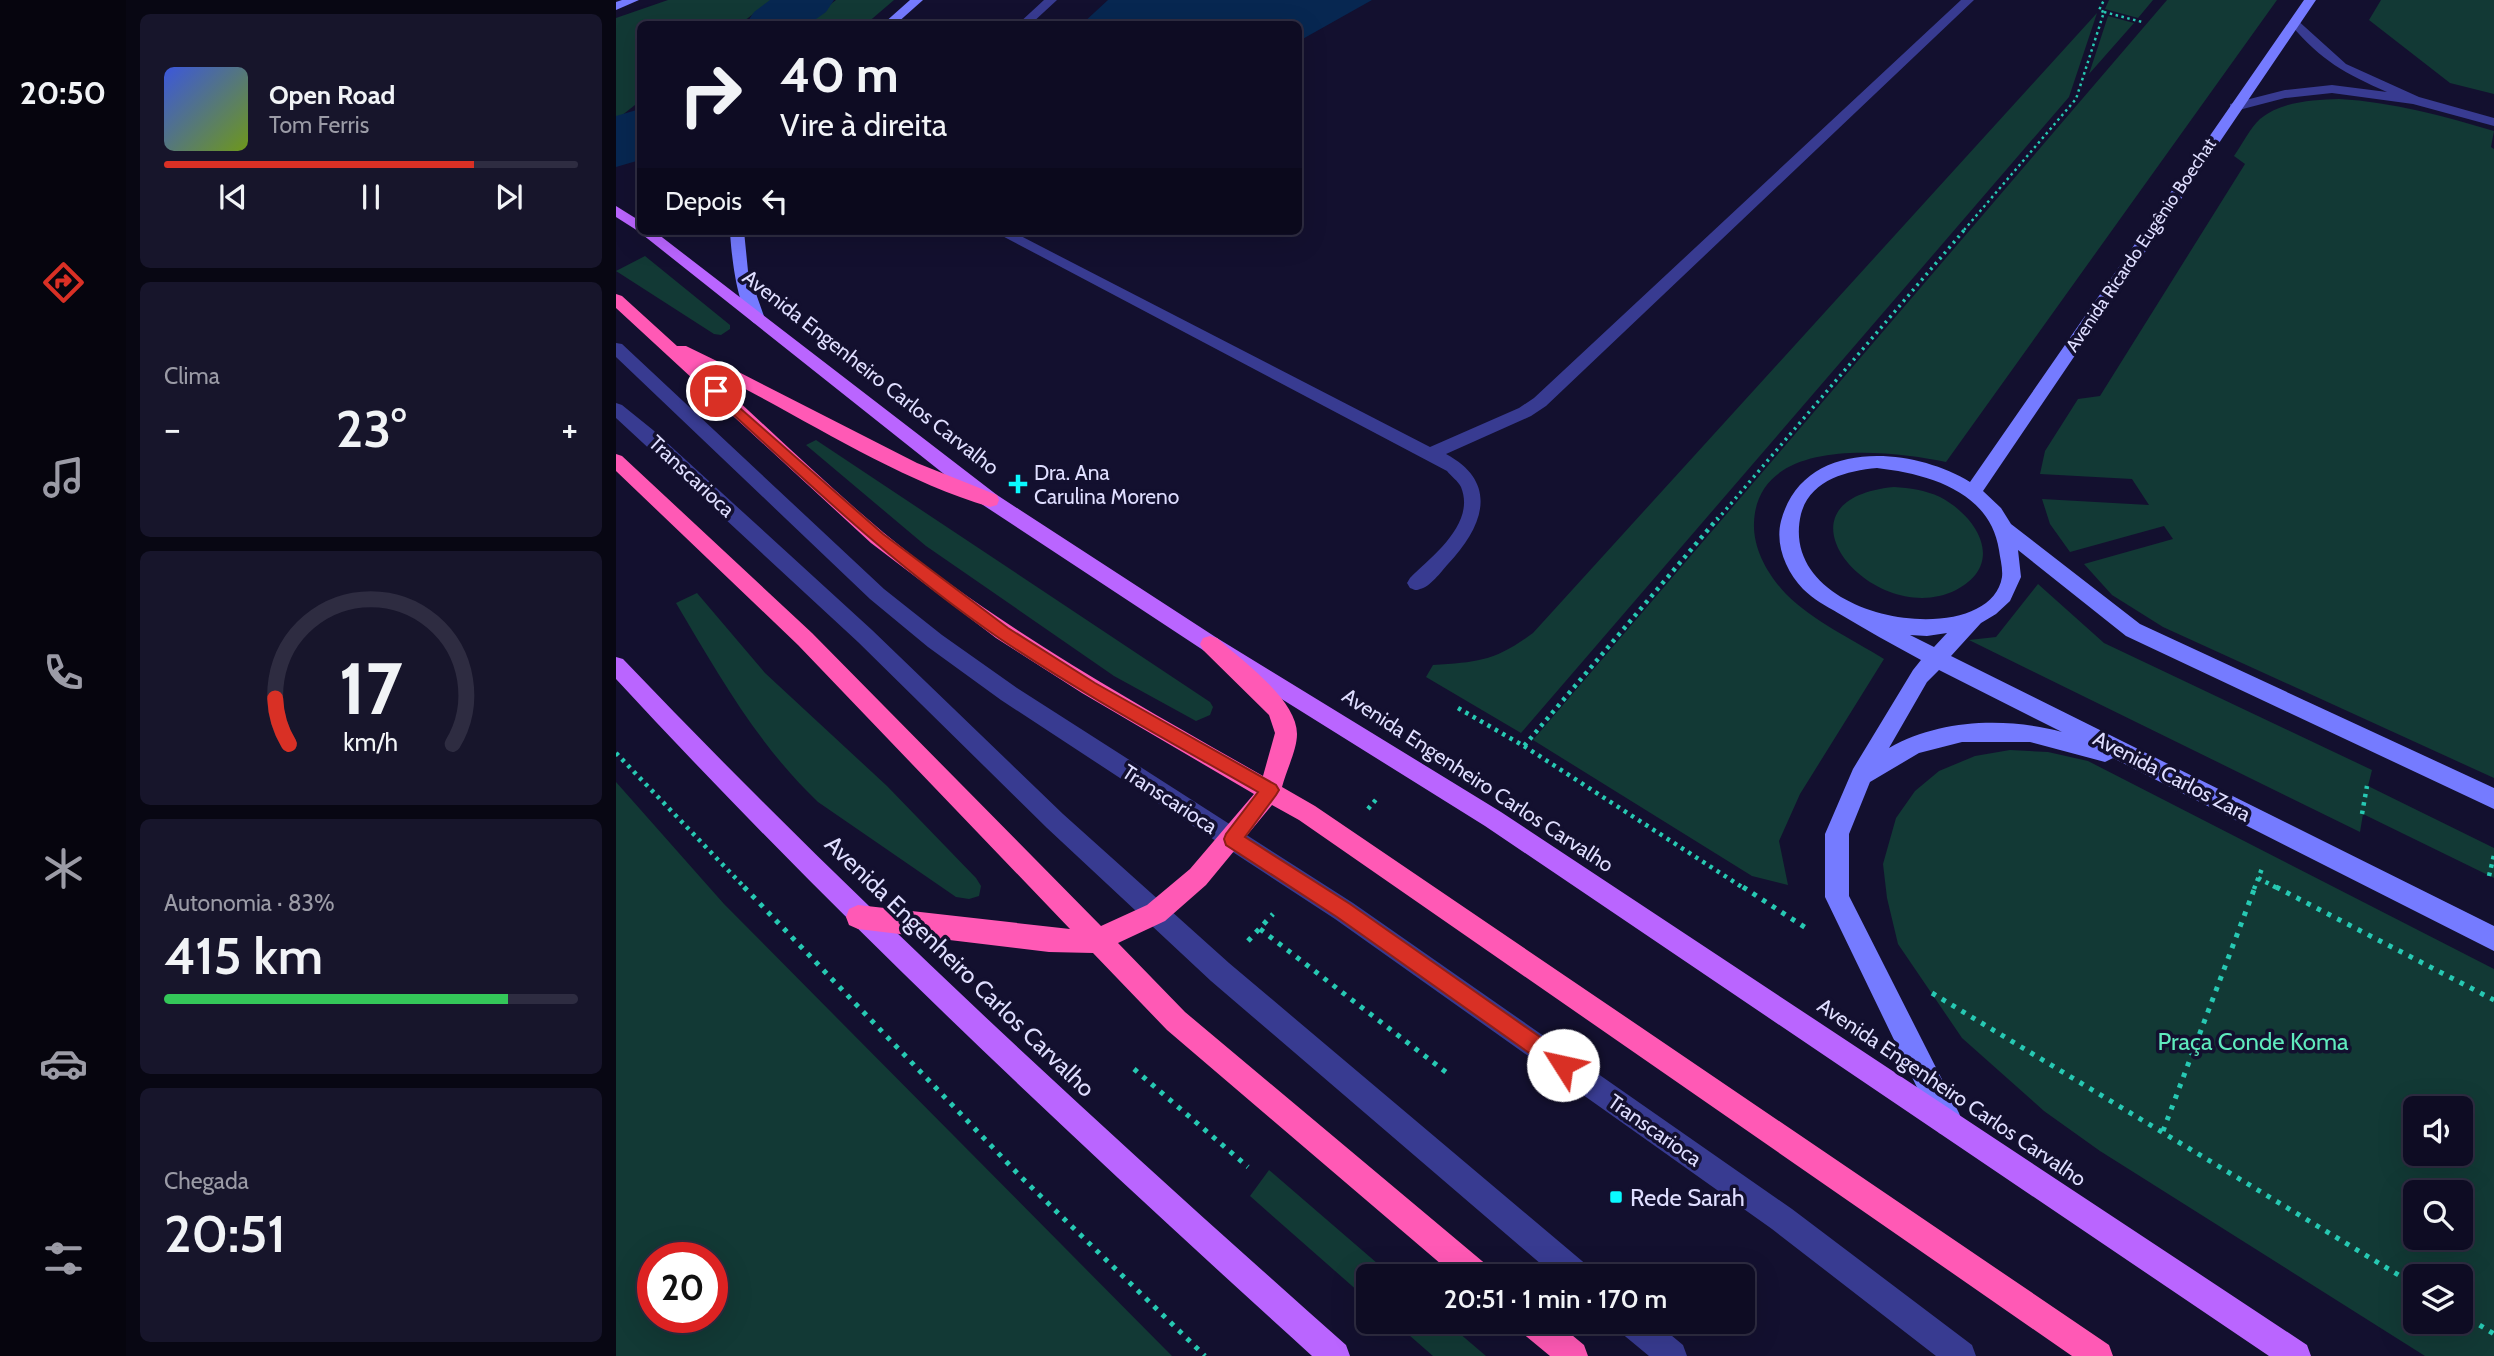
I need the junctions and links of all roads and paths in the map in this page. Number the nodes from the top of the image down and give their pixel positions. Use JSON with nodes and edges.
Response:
{"nodes":[{"id":1,"x":634,"y":0,"type":"edge"},
{"id":2,"x":917,"y":0,"type":"edge"},
{"id":3,"x":1051,"y":0,"type":"edge"},
{"id":4,"x":1968,"y":0,"type":"edge"},
{"id":5,"x":2104,"y":0,"type":"edge"},
{"id":6,"x":2310,"y":0,"type":"edge"},
{"id":7,"x":616,"y":6,"type":"edge"},
{"id":8,"x":2104,"y":12,"type":"junction"},
{"id":9,"x":892,"y":21,"type":"edge"},
{"id":10,"x":1027,"y":21,"type":"edge"},
{"id":11,"x":2142,"y":22,"type":"dead end"},
{"id":12,"x":2295,"y":22,"type":"junction"},
{"id":13,"x":2414,"y":100,"type":"junction"},
{"id":14,"x":2235,"y":107,"type":"junction"},
{"id":15,"x":2494,"y":122,"type":"edge"},
{"id":16,"x":616,"y":210,"type":"edge"},
{"id":17,"x":637,"y":225,"type":"edge"},
{"id":18,"x":650,"y":235,"type":"edge"},
{"id":19,"x":737,"y":235,"type":"edge"},
{"id":20,"x":1008,"y":235,"type":"edge"},
{"id":21,"x":616,"y":299,"type":"edge"},
{"id":22,"x":757,"y":318,"type":"junction"},
{"id":23,"x":665,"y":344,"type":"junction"},
{"id":24,"x":616,"y":348,"type":"edge"},
{"id":25,"x":616,"y":409,"type":"edge"},
{"id":26,"x":1430,"y":454,"type":"junction"},
{"id":27,"x":616,"y":460,"type":"edge"},
{"id":28,"x":1973,"y":492,"type":"junction"},
{"id":29,"x":989,"y":500,"type":"junction"},
{"id":30,"x":2006,"y":530,"type":"junction"},
{"id":31,"x":1417,"y":583,"type":"dead end"},
{"id":32,"x":1850,"y":612,"type":"junction"},
{"id":33,"x":1973,"y":619,"type":"junction"},
{"id":34,"x":1210,"y":643,"type":"junction"},
{"id":35,"x":1937,"y":659,"type":"junction"},
{"id":36,"x":616,"y":665,"type":"edge"},
{"id":37,"x":1458,"y":708,"type":"dead end"},
{"id":38,"x":1524,"y":746,"type":"junction"},
{"id":39,"x":616,"y":753,"type":"edge"},
{"id":40,"x":2152,"y":766,"type":"junction"},
{"id":41,"x":1861,"y":776,"type":"junction"},
{"id":42,"x":2367,"y":786,"type":"dead end"},
{"id":43,"x":1270,"y":790,"type":"junction"},
{"id":44,"x":2494,"y":799,"type":"edge"},
{"id":45,"x":2362,"y":814,"type":"dead end"},
{"id":46,"x":2277,"y":829,"type":"junction"},
{"id":47,"x":1233,"y":839,"type":"junction"},
{"id":48,"x":2494,"y":855,"type":"edge"},
{"id":49,"x":2489,"y":876,"type":"dead end"},
{"id":50,"x":2258,"y":878,"type":"junction"},
{"id":51,"x":1278,"y":908,"type":"dead end"},
{"id":52,"x":1156,"y":913,"type":"junction"},
{"id":53,"x":858,"y":916,"type":"junction"},
{"id":54,"x":1260,"y":929,"type":"junction"},
{"id":55,"x":2494,"y":939,"type":"edge"},
{"id":56,"x":1096,"y":941,"type":"junction"},
{"id":57,"x":1241,"y":949,"type":"dead end"},
{"id":58,"x":1868,"y":961,"type":"junction"},
{"id":59,"x":1930,"y":992,"type":"dead end"},
{"id":60,"x":2494,"y":1000,"type":"edge"},
{"id":61,"x":1134,"y":1069,"type":"dead end"},
{"id":62,"x":1447,"y":1073,"type":"dead end"},
{"id":63,"x":1949,"y":1124,"type":"junction"},
{"id":64,"x":2163,"y":1131,"type":"junction"},
{"id":65,"x":1248,"y":1167,"type":"dead end"},
{"id":66,"x":1464,"y":1264,"type":"edge"},
{"id":67,"x":1564,"y":1264,"type":"edge"},
{"id":68,"x":2403,"y":1278,"type":"edge"},
{"id":69,"x":2473,"y":1321,"type":"edge"},
{"id":70,"x":1547,"y":1334,"type":"edge"},
{"id":71,"x":1646,"y":1334,"type":"edge"},
{"id":72,"x":2494,"y":1334,"type":"edge"},
{"id":73,"x":1205,"y":1356,"type":"edge"},
{"id":74,"x":1335,"y":1356,"type":"edge"},
{"id":75,"x":1573,"y":1356,"type":"edge"},
{"id":76,"x":1672,"y":1356,"type":"edge"},
{"id":77,"x":1961,"y":1356,"type":"edge"},
{"id":78,"x":2098,"y":1356,"type":"edge"},
{"id":79,"x":2296,"y":1356,"type":"edge"}],
"edges":[{"from":1,"to":7,"type":"street"},
{"from":2,"to":9,"type":"street"},
{"from":3,"to":10,"type":"street"},
{"from":4,"to":26,"type":"street"},
{"from":5,"to":8,"type":"path"},
{"from":6,"to":12,"type":"street","name":"Avenida Ricardo Eugênio Boechat"},
{"from":8,"to":11,"type":"path"},
{"from":8,"to":38,"type":"path"},
{"from":12,"to":13,"type":"street"},
{"from":12,"to":14,"type":"street","name":"Avenida Ricardo Eugênio Boechat"},
{"from":13,"to":14,"type":"street"},
{"from":13,"to":15,"type":"street"},
{"from":14,"to":28,"type":"street","name":"Avenida Ricardo Eugênio Boechat"},
{"from":16,"to":17,"type":"main road"},
{"from":18,"to":22,"type":"main road","name":"Avenida Engenheiro Carlos Carvalho"},
{"from":19,"to":22,"type":"street"},
{"from":20,"to":26,"type":"street"},
{"from":21,"to":23,"type":"highway"},
{"from":22,"to":29,"type":"main road","name":"Avenida Engenheiro Carlos Carvalho"},
{"from":23,"to":29,"type":"highway"},
{"from":23,"to":43,"type":"highway"},
{"from":24,"to":47,"type":"street","name":"Transcarioca"},
{"from":25,"to":52,"type":"street","name":"Transcarioca"},
{"from":26,"to":31,"type":"street"},
{"from":27,"to":56,"type":"highway"},
{"from":28,"to":30,"type":"street"},
{"from":28,"to":32,"type":"street"},
{"from":29,"to":34,"type":"main road","name":"Avenida Engenheiro Carlos Carvalho"},
{"from":30,"to":33,"type":"street"},
{"from":30,"to":44,"type":"street"},
{"from":32,"to":33,"type":"street"},
{"from":32,"to":35,"type":"street","name":"Avenida Carlos Zara"},
{"from":33,"to":35,"type":"street"},
{"from":34,"to":43,"type":"highway"},
{"from":34,"to":63,"type":"main road","name":"Avenida Engenheiro Carlos Carvalho"},
{"from":35,"to":40,"type":"street","name":"Avenida Carlos Zara"},
{"from":35,"to":41,"type":"street"},
{"from":36,"to":53,"type":"main road","name":"Avenida Engenheiro Carlos Carvalho"},
{"from":37,"to":38,"type":"path"},
{"from":38,"to":58,"type":"path"},
{"from":39,"to":73,"type":"path"},
{"from":40,"to":41,"type":"street"},
{"from":40,"to":46,"type":"street","name":"Avenida Carlos Zara"},
{"from":41,"to":58,"type":"street"},
{"from":42,"to":45,"type":"path"},
{"from":43,"to":47,"type":"highway"},
{"from":43,"to":78,"type":"highway"},
{"from":46,"to":50,"type":"path"},
{"from":46,"to":55,"type":"street","name":"Avenida Carlos Zara"},
{"from":47,"to":52,"type":"highway"},
{"from":47,"to":77,"type":"street","name":"Transcarioca"},
{"from":48,"to":49,"type":"path"},
{"from":50,"to":60,"type":"path"},
{"from":50,"to":64,"type":"path"},
{"from":51,"to":54,"type":"path"},
{"from":52,"to":56,"type":"highway"},
{"from":52,"to":67,"type":"street","name":"Transcarioca"},
{"from":53,"to":56,"type":"highway"},
{"from":53,"to":74,"type":"main road","name":"Avenida Engenheiro Carlos Carvalho"},
{"from":54,"to":57,"type":"path"},
{"from":54,"to":62,"type":"path"},
{"from":56,"to":66,"type":"highway"},
{"from":58,"to":63,"type":"street"},
{"from":59,"to":64,"type":"path"},
{"from":61,"to":65,"type":"path"},
{"from":63,"to":79,"type":"main road","name":"Avenida Engenheiro Carlos Carvalho"},
{"from":64,"to":68,"type":"path"},
{"from":69,"to":72,"type":"path"},
{"from":70,"to":75,"type":"highway"},
{"from":71,"to":76,"type":"street"}]}
